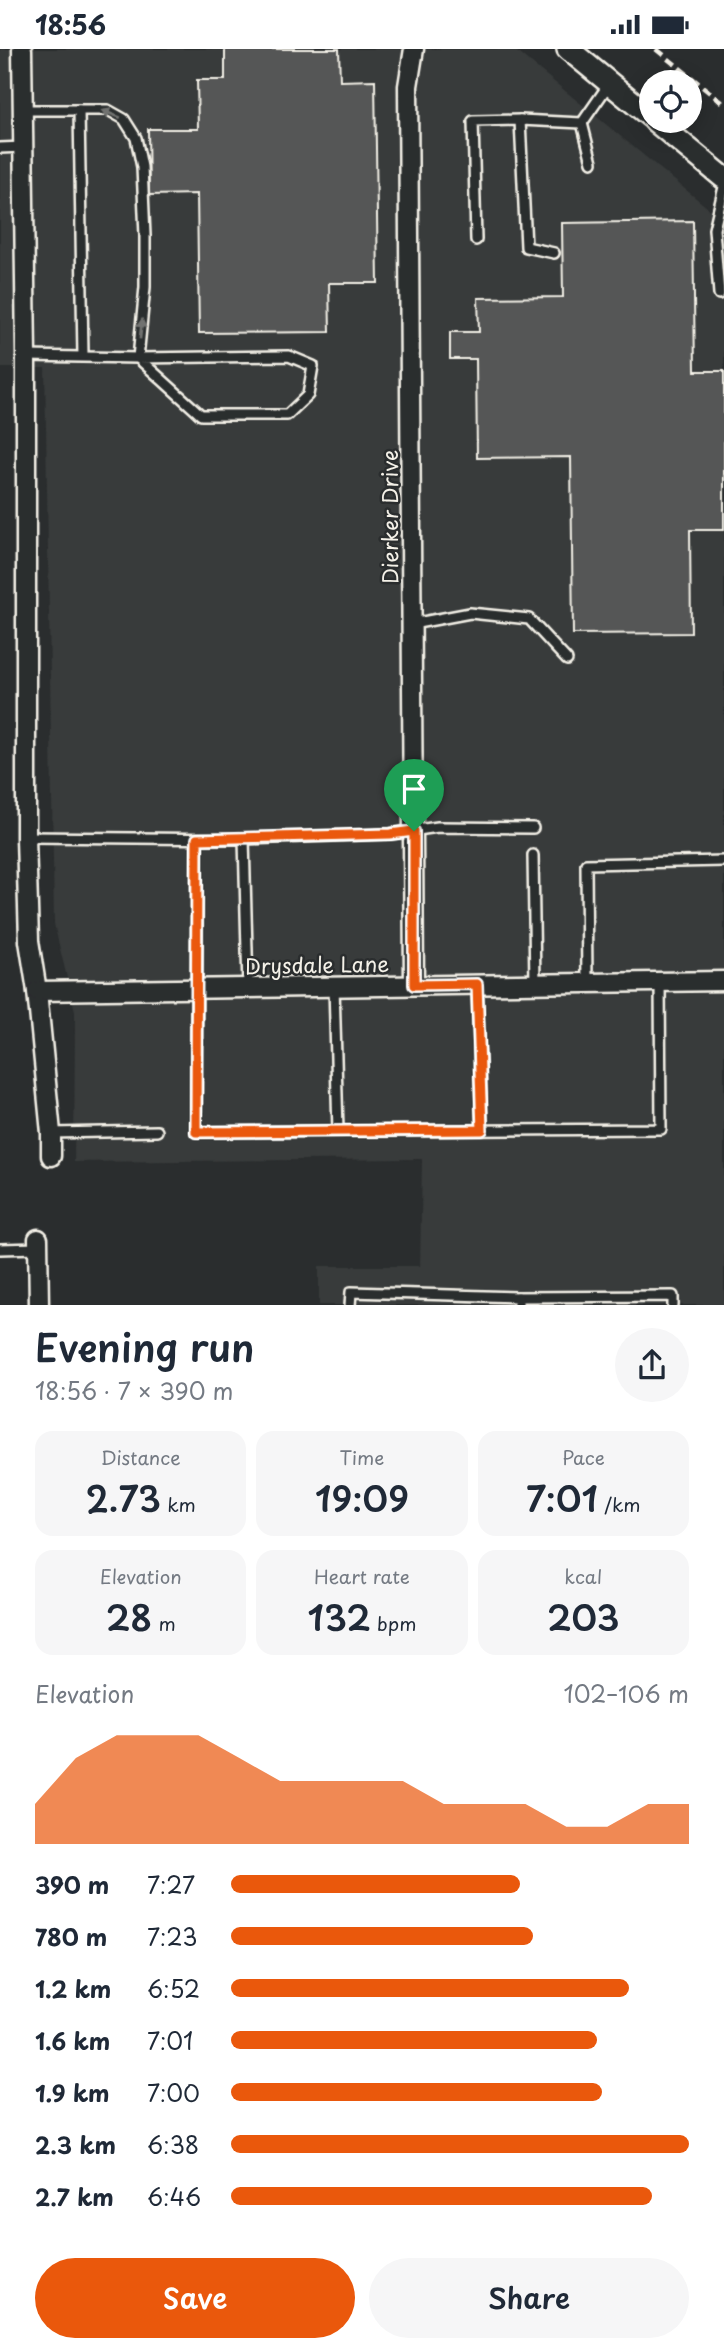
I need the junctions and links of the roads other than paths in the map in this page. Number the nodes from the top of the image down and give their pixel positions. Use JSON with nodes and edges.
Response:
{"nodes":[{"id":1,"x":22,"y":49,"type":"edge"},
{"id":2,"x":414,"y":49,"type":"edge"},
{"id":3,"x":568,"y":49,"type":"edge"},
{"id":4,"x":610,"y":83,"type":"junction"},
{"id":5,"x":639,"y":107,"type":"edge"},
{"id":6,"x":23,"y":110,"type":"junction"},
{"id":7,"x":79,"y":110,"type":"junction"},
{"id":8,"x":520,"y":120,"type":"junction"},
{"id":9,"x":582,"y":123,"type":"junction"},
{"id":10,"x":670,"y":133,"type":"edge"},
{"id":11,"x":0,"y":148,"type":"edge"},
{"id":12,"x":23,"y":148,"type":"junction"},
{"id":13,"x":592,"y":162,"type":"dead end"},
{"id":14,"x":724,"y":178,"type":"edge"},
{"id":15,"x":724,"y":187,"type":"edge"},
{"id":16,"x":476,"y":240,"type":"dead end"},
{"id":17,"x":554,"y":253,"type":"dead end"},
{"id":18,"x":719,"y":294,"type":"dead end"},
{"id":19,"x":26,"y":356,"type":"junction"},
{"id":20,"x":83,"y":356,"type":"junction"},
{"id":21,"x":138,"y":358,"type":"junction"},
{"id":22,"x":412,"y":624,"type":"junction"},
{"id":23,"x":568,"y":660,"type":"dead end"},
{"id":24,"x":533,"y":828,"type":"dead end"},
{"id":25,"x":414,"y":831,"type":"junction"},
{"id":26,"x":26,"y":837,"type":"junction"},
{"id":27,"x":197,"y":839,"type":"junction"},
{"id":28,"x":244,"y":839,"type":"junction"},
{"id":29,"x":533,"y":855,"type":"dead end"},
{"id":30,"x":724,"y":861,"type":"edge"},
{"id":31,"x":660,"y":981,"type":"junction"},
{"id":32,"x":724,"y":981,"type":"edge"},
{"id":33,"x":587,"y":982,"type":"junction"},
{"id":34,"x":536,"y":983,"type":"junction"},
{"id":35,"x":477,"y":984,"type":"junction"},
{"id":36,"x":414,"y":985,"type":"junction"},
{"id":37,"x":334,"y":986,"type":"junction"},
{"id":38,"x":195,"y":988,"type":"junction"},
{"id":39,"x":248,"y":988,"type":"junction"},
{"id":40,"x":37,"y":991,"type":"junction"},
{"id":41,"x":482,"y":1130,"type":"junction"},
{"id":42,"x":156,"y":1131,"type":"dead end"},
{"id":43,"x":338,"y":1131,"type":"junction"},
{"id":44,"x":51,"y":1133,"type":"junction"},
{"id":45,"x":51,"y":1156,"type":"dead end"},
{"id":46,"x":38,"y":1243,"type":"joint"},
{"id":47,"x":0,"y":1249,"type":"edge"},
{"id":48,"x":518,"y":1301,"type":"edge"},
{"id":49,"x":39,"y":1305,"type":"edge"},
{"id":50,"x":350,"y":1305,"type":"edge"},
{"id":51,"x":673,"y":1305,"type":"edge"}],
"edges":[{"from":1,"to":6,"type":"street"},
{"from":2,"to":22,"type":"street","name":"Dierker Drive"},
{"from":3,"to":4,"type":"street"},
{"from":4,"to":5,"type":"street"},
{"from":4,"to":9,"type":"lane"},
{"from":6,"to":7,"type":"lane"},
{"from":6,"to":12,"type":"street"},
{"from":7,"to":20,"type":"lane"},
{"from":21,"to":7,"type":"lane","one_way":true},
{"from":8,"to":9,"type":"lane"},
{"from":8,"to":16,"type":"lane"},
{"from":8,"to":17,"type":"lane"},
{"from":9,"to":13,"type":"lane"},
{"from":10,"to":14,"type":"street"},
{"from":11,"to":12,"type":"lane"},
{"from":12,"to":19,"type":"street"},
{"from":15,"to":18,"type":"lane"},
{"from":19,"to":20,"type":"lane"},
{"from":19,"to":26,"type":"street"},
{"from":20,"to":21,"type":"lane"},
{"from":21,"to":21,"type":"lane"},
{"from":22,"to":23,"type":"lane"},
{"from":22,"to":25,"type":"street","name":"Dierker Drive"},
{"from":24,"to":25,"type":"lane"},
{"from":25,"to":28,"type":"lane"},
{"from":25,"to":36,"type":"street","name":"Dierker Drive"},
{"from":26,"to":27,"type":"lane"},
{"from":26,"to":40,"type":"street"},
{"from":27,"to":28,"type":"lane"},
{"from":27,"to":38,"type":"lane"},
{"from":28,"to":39,"type":"lane"},
{"from":29,"to":34,"type":"lane"},
{"from":30,"to":33,"type":"lane"},
{"from":31,"to":32,"type":"street","name":"Drysdale Lane"},
{"from":31,"to":33,"type":"street","name":"Drysdale Lane"},
{"from":31,"to":41,"type":"lane"},
{"from":33,"to":34,"type":"street","name":"Drysdale Lane"},
{"from":34,"to":35,"type":"street","name":"Drysdale Lane"},
{"from":35,"to":36,"type":"street","name":"Drysdale Lane"},
{"from":35,"to":41,"type":"lane"},
{"from":36,"to":37,"type":"street","name":"Drysdale Lane"},
{"from":37,"to":39,"type":"street","name":"Drysdale Lane"},
{"from":37,"to":43,"type":"lane"},
{"from":38,"to":39,"type":"street","name":"Drysdale Lane"},
{"from":38,"to":40,"type":"street","name":"Drysdale Lane"},
{"from":38,"to":43,"type":"lane"},
{"from":40,"to":44,"type":"street"},
{"from":41,"to":43,"type":"lane"},
{"from":42,"to":44,"type":"lane"},
{"from":44,"to":45,"type":"street"},
{"from":46,"to":47,"type":"lane"},
{"from":46,"to":49,"type":"street"},
{"from":48,"to":50,"type":"lane"},
{"from":48,"to":51,"type":"lane"}]}
